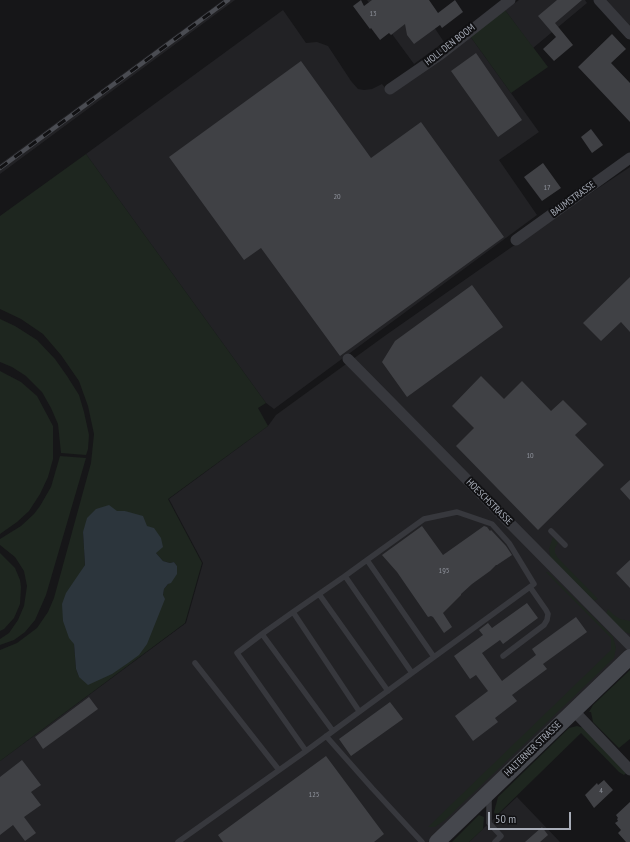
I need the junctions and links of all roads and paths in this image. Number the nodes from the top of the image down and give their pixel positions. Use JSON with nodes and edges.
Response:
{"nodes":[{"id":1,"x":510,"y":0,"type":"edge"},
{"id":2,"x":599,"y":0,"type":"edge"},
{"id":3,"x":630,"y":34,"type":"edge"},
{"id":4,"x":390,"y":89,"type":"dead end"},
{"id":5,"x":630,"y":158,"type":"edge"},
{"id":6,"x":516,"y":240,"type":"dead end"},
{"id":7,"x":348,"y":359,"type":"dead end"},
{"id":8,"x":551,"y":531,"type":"dead end"},
{"id":9,"x":565,"y":545,"type":"dead end"},
{"id":10,"x":367,"y":560,"type":"junction"},
{"id":11,"x":345,"y":576,"type":"junction"},
{"id":12,"x":530,"y":586,"type":"junction"},
{"id":13,"x":319,"y":594,"type":"junction"},
{"id":14,"x":293,"y":612,"type":"junction"},
{"id":15,"x":262,"y":634,"type":"junction"},
{"id":16,"x":630,"y":645,"type":"edge"},
{"id":17,"x":503,"y":656,"type":"dead end"},
{"id":18,"x":434,"y":657,"type":"junction"},
{"id":19,"x":630,"y":657,"type":"edge"},
{"id":20,"x":195,"y":662,"type":"dead end"},
{"id":21,"x":412,"y":673,"type":"junction"},
{"id":22,"x":388,"y":691,"type":"junction"},
{"id":23,"x":360,"y":711,"type":"junction"},
{"id":24,"x":574,"y":711,"type":"junction"},
{"id":25,"x":333,"y":731,"type":"junction"},
{"id":26,"x":326,"y":736,"type":"junction"},
{"id":27,"x":306,"y":751,"type":"junction"},
{"id":28,"x":278,"y":770,"type":"junction"},
{"id":29,"x":630,"y":770,"type":"edge"},
{"id":30,"x":488,"y":792,"type":"junction"},
{"id":31,"x":178,"y":842,"type":"edge"},
{"id":32,"x":422,"y":842,"type":"edge"},
{"id":33,"x":437,"y":842,"type":"edge"},
{"id":34,"x":495,"y":842,"type":"edge"}],
"edges":[{"from":1,"to":4,"type":"street","name":"HOLL DEN BOOM"},
{"from":2,"to":3,"type":"street"},
{"from":5,"to":6,"type":"street","name":"BAUMSTRASSE"},
{"from":7,"to":16,"type":"street","name":"HOESCHSTRASSE"},
{"from":8,"to":9,"type":"lane"},
{"from":10,"to":11,"type":"lane"},
{"from":10,"to":12,"type":"lane"},
{"from":10,"to":18,"type":"lane"},
{"from":11,"to":13,"type":"lane"},
{"from":11,"to":21,"type":"lane"},
{"from":12,"to":17,"type":"lane"},
{"from":12,"to":18,"type":"lane"},
{"from":13,"to":14,"type":"lane"},
{"from":13,"to":22,"type":"lane"},
{"from":14,"to":15,"type":"lane"},
{"from":14,"to":23,"type":"lane"},
{"from":15,"to":25,"type":"lane"},
{"from":15,"to":27,"type":"lane"},
{"from":18,"to":21,"type":"lane"},
{"from":19,"to":24,"type":"main road","name":"HALTERNER STRASSE"},
{"from":20,"to":28,"type":"lane"},
{"from":21,"to":22,"type":"lane"},
{"from":22,"to":23,"type":"lane"},
{"from":23,"to":25,"type":"lane"},
{"from":24,"to":29,"type":"street"},
{"from":24,"to":30,"type":"main road","name":"HALTERNER STRASSE"},
{"from":25,"to":26,"type":"lane"},
{"from":26,"to":27,"type":"lane"},
{"from":26,"to":32,"type":"lane"},
{"from":27,"to":28,"type":"lane"},
{"from":28,"to":31,"type":"lane"},
{"from":30,"to":33,"type":"main road","name":"HALTERNER STRASSE"},
{"from":30,"to":34,"type":"lane"}]}
